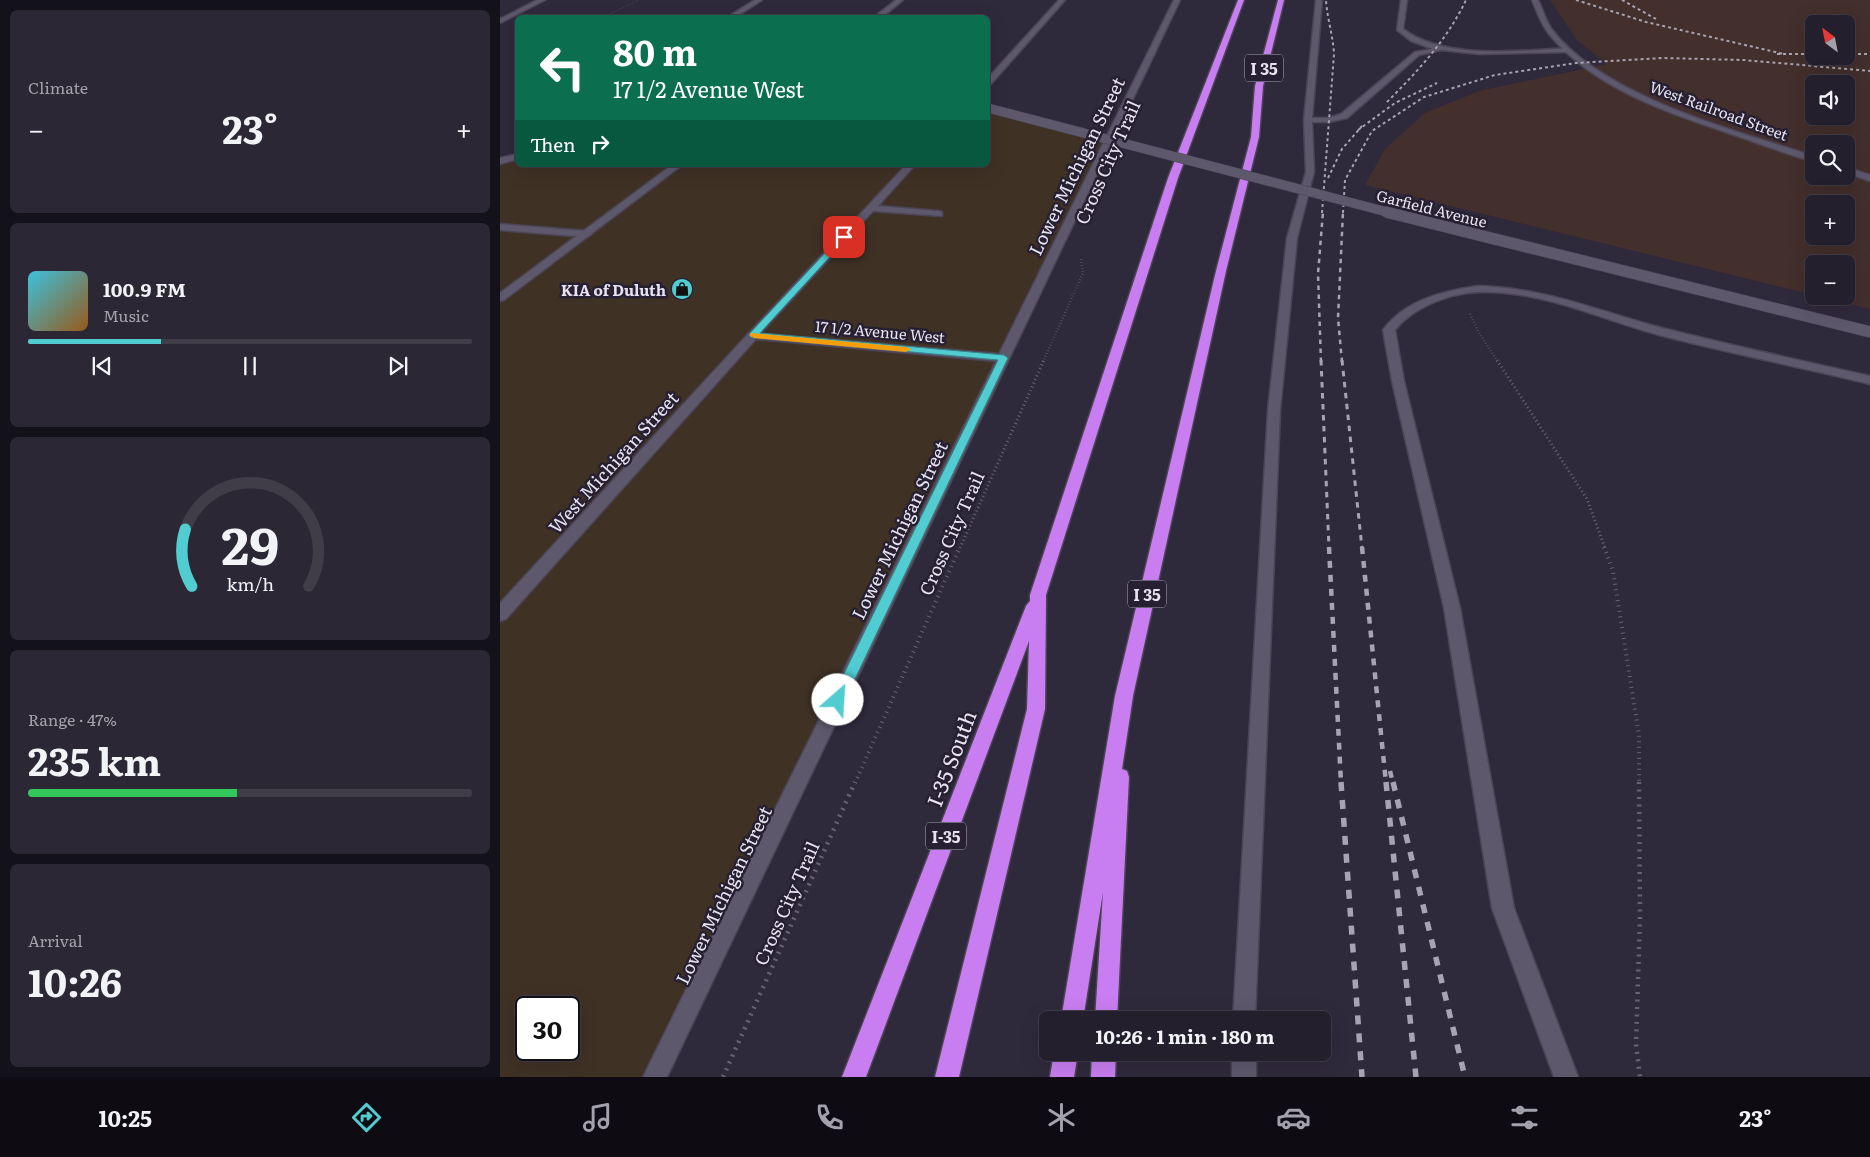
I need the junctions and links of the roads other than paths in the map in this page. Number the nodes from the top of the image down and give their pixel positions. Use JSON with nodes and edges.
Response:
{"nodes":[{"id":1,"x":542,"y":0,"type":"edge"},
{"id":2,"x":759,"y":0,"type":"edge"},
{"id":3,"x":900,"y":0,"type":"edge"},
{"id":4,"x":1062,"y":0,"type":"edge"},
{"id":5,"x":1177,"y":0,"type":"edge"},
{"id":6,"x":1242,"y":0,"type":"edge"},
{"id":7,"x":1281,"y":0,"type":"edge"},
{"id":8,"x":1319,"y":0,"type":"edge"},
{"id":9,"x":1404,"y":0,"type":"edge"},
{"id":10,"x":1535,"y":0,"type":"edge"},
{"id":11,"x":734,"y":15,"type":"edge"},
{"id":12,"x":880,"y":15,"type":"edge"},
{"id":13,"x":500,"y":21,"type":"edge"},
{"id":14,"x":1452,"y":50,"type":"junction"},
{"id":15,"x":1568,"y":50,"type":"junction"},
{"id":16,"x":990,"y":80,"type":"edge"},
{"id":17,"x":990,"y":109,"type":"edge"},
{"id":18,"x":1308,"y":120,"type":"junction"},
{"id":19,"x":1805,"y":156,"type":"edge"},
{"id":20,"x":515,"y":157,"type":"edge"},
{"id":21,"x":500,"y":161,"type":"edge"},
{"id":22,"x":675,"y":167,"type":"edge"},
{"id":23,"x":909,"y":167,"type":"edge"},
{"id":24,"x":1855,"y":173,"type":"edge"},
{"id":25,"x":1870,"y":178,"type":"edge"},
{"id":26,"x":871,"y":208,"type":"junction"},
{"id":27,"x":939,"y":214,"type":"dead end"},
{"id":28,"x":500,"y":227,"type":"edge"},
{"id":29,"x":586,"y":234,"type":"junction"},
{"id":30,"x":500,"y":298,"type":"edge"},
{"id":31,"x":1870,"y":332,"type":"edge"},
{"id":32,"x":753,"y":335,"type":"junction"},
{"id":33,"x":1004,"y":358,"type":"junction"},
{"id":34,"x":1870,"y":380,"type":"edge"},
{"id":35,"x":1038,"y":595,"type":"junction"},
{"id":36,"x":500,"y":614,"type":"edge"},
{"id":37,"x":1124,"y":696,"type":"junction"},
{"id":38,"x":1073,"y":1011,"type":"edge"},
{"id":39,"x":1106,"y":1011,"type":"edge"},
{"id":40,"x":1244,"y":1011,"type":"edge"},
{"id":41,"x":1065,"y":1061,"type":"edge"},
{"id":42,"x":1104,"y":1061,"type":"edge"},
{"id":43,"x":1244,"y":1061,"type":"edge"},
{"id":44,"x":655,"y":1077,"type":"edge"},
{"id":45,"x":854,"y":1077,"type":"edge"},
{"id":46,"x":947,"y":1077,"type":"edge"},
{"id":47,"x":1062,"y":1077,"type":"edge"},
{"id":48,"x":1103,"y":1077,"type":"edge"},
{"id":49,"x":1244,"y":1077,"type":"edge"},
{"id":50,"x":1566,"y":1077,"type":"edge"}],
"edges":[{"from":1,"to":13,"type":"street"},
{"from":2,"to":11,"type":"street"},
{"from":3,"to":12,"type":"street"},
{"from":4,"to":16,"type":"street"},
{"from":5,"to":33,"type":"street","name":"Lower Michigan Street"},
{"from":6,"to":35,"type":"highway","number":"I 35"},
{"from":7,"to":37,"type":"highway","number":"I 35"},
{"from":8,"to":18,"type":"street"},
{"from":9,"to":14,"type":"street"},
{"from":10,"to":15,"type":"street","name":"West Railroad Street"},
{"from":14,"to":15,"type":"street"},
{"from":14,"to":18,"type":"street"},
{"from":15,"to":19,"type":"street","name":"West Railroad Street"},
{"from":17,"to":31,"type":"street","name":"Garfield Avenue","bridge":true},
{"from":18,"to":40,"type":"street"},
{"from":20,"to":21,"type":"street"},
{"from":22,"to":29,"type":"street"},
{"from":23,"to":26,"type":"street","name":"West Michigan Street"},
{"from":24,"to":25,"type":"street"},
{"from":26,"to":27,"type":"street"},
{"from":26,"to":32,"type":"street","name":"West Michigan Street"},
{"from":28,"to":29,"type":"street"},
{"from":29,"to":30,"type":"street"},
{"from":32,"to":33,"type":"street","name":"17 1/2 Avenue West"},
{"from":32,"to":36,"type":"street","name":"West Michigan Street"},
{"from":33,"to":44,"type":"street","name":"Lower Michigan Street"},
{"from":34,"to":50,"type":"street"},
{"from":35,"to":45,"type":"highway","name":"I-35 South","number":"I-35"},
{"from":35,"to":46,"type":"highway","number":"I 35"},
{"from":37,"to":38,"type":"highway","number":"I 35"},
{"from":37,"to":39,"type":"highway"},
{"from":41,"to":47,"type":"highway"},
{"from":42,"to":48,"type":"highway"},
{"from":43,"to":49,"type":"street"}]}
